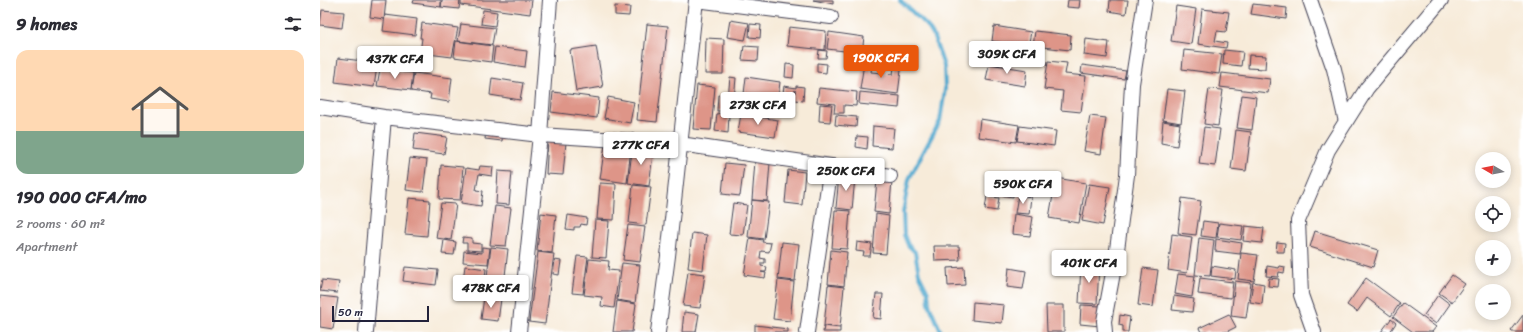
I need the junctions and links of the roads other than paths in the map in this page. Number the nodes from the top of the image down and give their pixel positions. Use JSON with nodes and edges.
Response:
{"nodes":[{"id":1,"x":550,"y":0,"type":"edge"},
{"id":2,"x":696,"y":0,"type":"edge"},
{"id":3,"x":1145,"y":0,"type":"edge"},
{"id":4,"x":1310,"y":0,"type":"edge"},
{"id":5,"x":1441,"y":0,"type":"edge"},
{"id":6,"x":831,"y":17,"type":"dead end"},
{"id":7,"x":320,"y":107,"type":"edge"},
{"id":8,"x":384,"y":117,"type":"junction"},
{"id":9,"x":1346,"y":122,"type":"junction"},
{"id":10,"x":540,"y":135,"type":"junction"},
{"id":11,"x":680,"y":144,"type":"junction"},
{"id":12,"x":831,"y":166,"type":"junction"},
{"id":13,"x":890,"y":176,"type":"dead end"},
{"id":14,"x":366,"y":332,"type":"edge"},
{"id":15,"x":519,"y":332,"type":"edge"},
{"id":16,"x":658,"y":332,"type":"edge"},
{"id":17,"x":807,"y":332,"type":"edge"},
{"id":18,"x":1105,"y":332,"type":"edge"},
{"id":19,"x":1314,"y":332,"type":"edge"}],
"edges":[{"from":1,"to":10,"type":"street"},
{"from":2,"to":6,"type":"street"},
{"from":2,"to":11,"type":"street"},
{"from":3,"to":18,"type":"street"},
{"from":4,"to":9,"type":"street"},
{"from":5,"to":9,"type":"street"},
{"from":7,"to":8,"type":"street"},
{"from":8,"to":10,"type":"street"},
{"from":8,"to":14,"type":"street"},
{"from":9,"to":19,"type":"street"},
{"from":10,"to":11,"type":"street"},
{"from":10,"to":15,"type":"street"},
{"from":11,"to":12,"type":"street"},
{"from":11,"to":16,"type":"street"},
{"from":12,"to":13,"type":"street"},
{"from":12,"to":17,"type":"street"}]}
